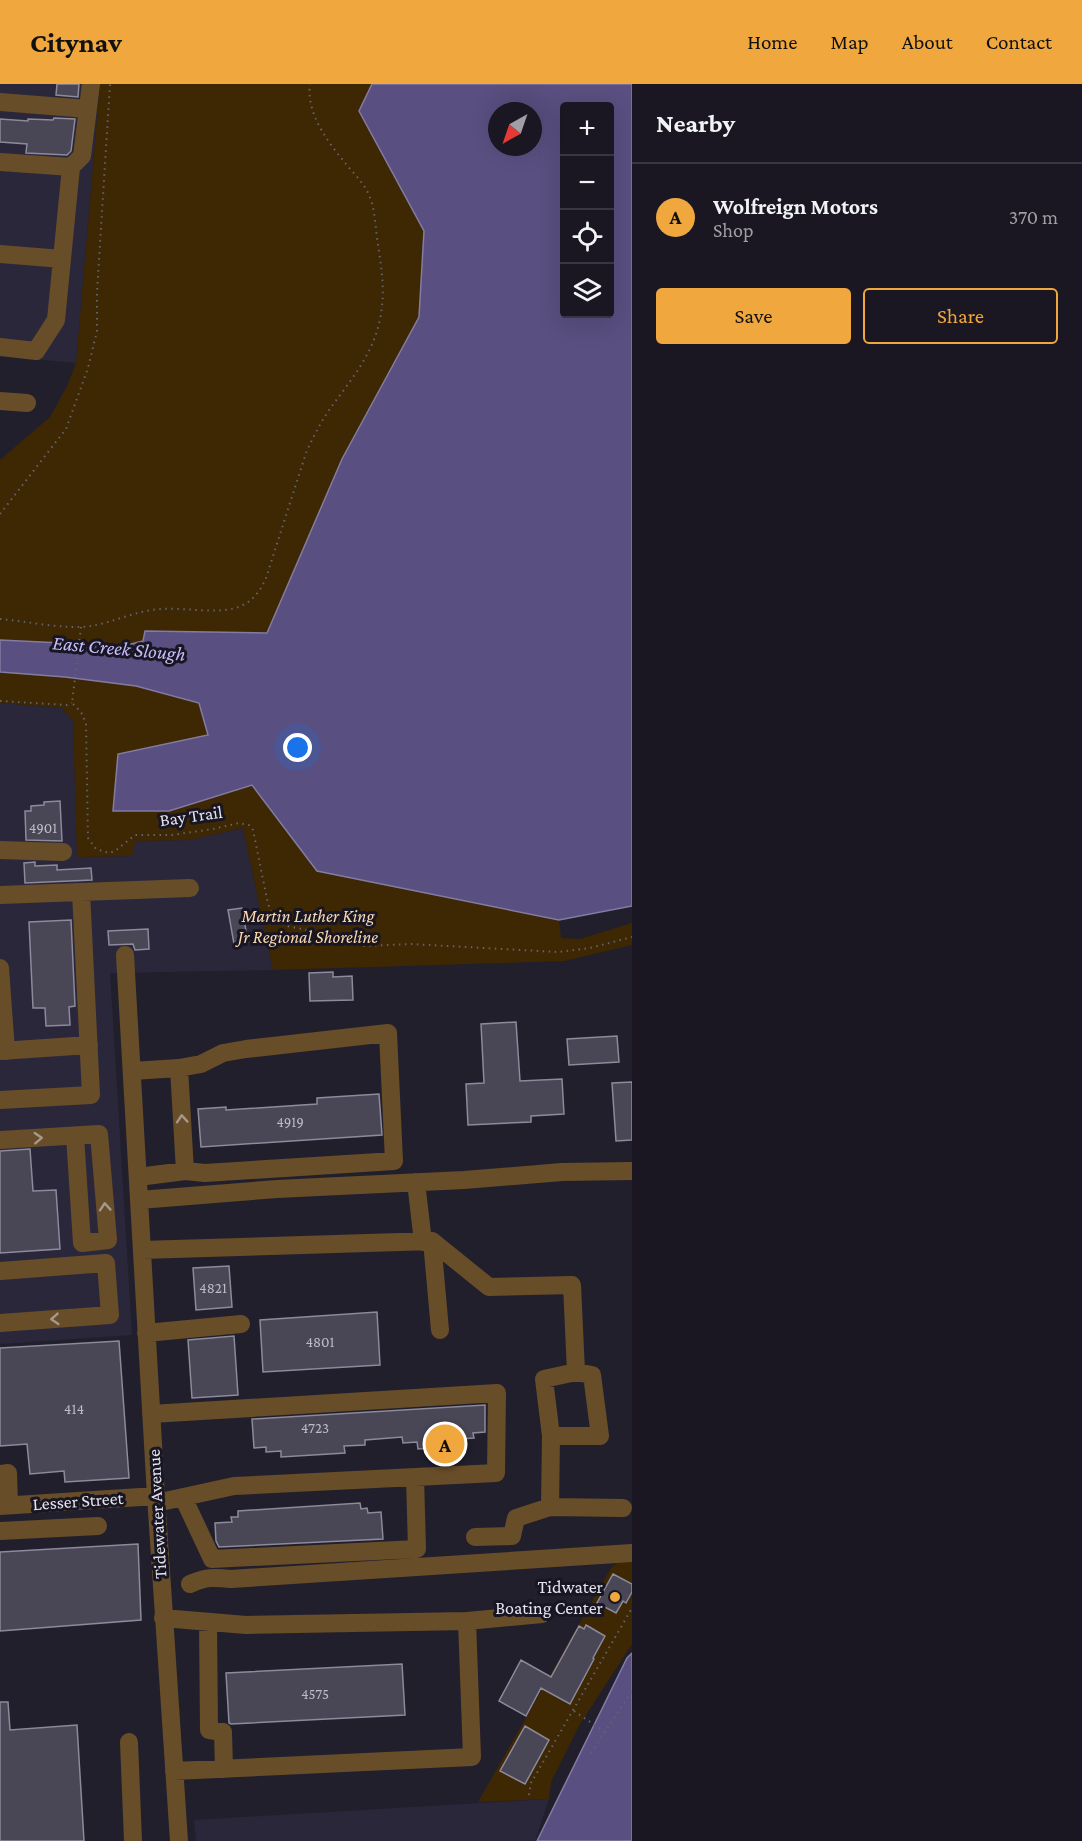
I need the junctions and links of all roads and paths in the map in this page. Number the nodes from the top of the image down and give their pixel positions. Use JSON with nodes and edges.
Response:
{"nodes":[{"id":1,"x":91,"y":84,"type":"edge"},
{"id":2,"x":110,"y":84,"type":"edge"},
{"id":3,"x":310,"y":84,"type":"edge"},
{"id":4,"x":0,"y":102,"type":"edge"},
{"id":5,"x":88,"y":109,"type":"junction"},
{"id":6,"x":0,"y":162,"type":"edge"},
{"id":7,"x":71,"y":167,"type":"junction"},
{"id":8,"x":0,"y":254,"type":"edge"},
{"id":9,"x":62,"y":259,"type":"junction"},
{"id":10,"x":0,"y":347,"type":"edge"},
{"id":11,"x":0,"y":401,"type":"edge"},
{"id":12,"x":27,"y":403,"type":"dead end"},
{"id":13,"x":0,"y":514,"type":"edge"},
{"id":14,"x":0,"y":619,"type":"edge"},
{"id":15,"x":81,"y":629,"type":"junction"},
{"id":16,"x":0,"y":701,"type":"edge"},
{"id":17,"x":72,"y":703,"type":"junction"},
{"id":18,"x":0,"y":850,"type":"edge"},
{"id":19,"x":63,"y":852,"type":"dead end"},
{"id":20,"x":190,"y":888,"type":"dead end"},
{"id":21,"x":81,"y":892,"type":"junction"},
{"id":22,"x":0,"y":895,"type":"edge"},
{"id":23,"x":632,"y":937,"type":"edge"},
{"id":24,"x":125,"y":955,"type":"dead end"},
{"id":25,"x":0,"y":968,"type":"edge"},
{"id":26,"x":0,"y":981,"type":"edge"},
{"id":27,"x":89,"y":1045,"type":"junction"},
{"id":28,"x":3,"y":1051,"type":"edge"},
{"id":29,"x":179,"y":1068,"type":"junction"},
{"id":30,"x":132,"y":1071,"type":"junction"},
{"id":31,"x":0,"y":1100,"type":"edge"},
{"id":32,"x":75,"y":1136,"type":"junction"},
{"id":33,"x":0,"y":1140,"type":"edge"},
{"id":34,"x":185,"y":1171,"type":"junction"},
{"id":35,"x":632,"y":1171,"type":"edge"},
{"id":36,"x":416,"y":1182,"type":"junction"},
{"id":37,"x":138,"y":1188,"type":"junction"},
{"id":38,"x":428,"y":1241,"type":"junction"},
{"id":39,"x":142,"y":1250,"type":"junction"},
{"id":40,"x":0,"y":1271,"type":"edge"},
{"id":41,"x":0,"y":1323,"type":"edge"},
{"id":42,"x":241,"y":1324,"type":"dead end"},
{"id":43,"x":440,"y":1330,"type":"dead end"},
{"id":44,"x":147,"y":1333,"type":"junction"},
{"id":45,"x":576,"y":1372,"type":"junction"},
{"id":46,"x":151,"y":1414,"type":"junction"},
{"id":47,"x":551,"y":1436,"type":"junction"},
{"id":48,"x":0,"y":1474,"type":"edge"},
{"id":49,"x":415,"y":1477,"type":"junction"},
{"id":50,"x":183,"y":1497,"type":"junction"},
{"id":51,"x":156,"y":1499,"type":"junction"},
{"id":52,"x":5,"y":1506,"type":"edge"},
{"id":53,"x":550,"y":1507,"type":"junction"},
{"id":54,"x":623,"y":1508,"type":"dead end"},
{"id":55,"x":98,"y":1526,"type":"dead end"},
{"id":56,"x":0,"y":1531,"type":"edge"},
{"id":57,"x":475,"y":1538,"type":"dead end"},
{"id":58,"x":632,"y":1553,"type":"edge"},
{"id":59,"x":161,"y":1585,"type":"junction"},
{"id":60,"x":632,"y":1608,"type":"edge"},
{"id":61,"x":542,"y":1614,"type":"dead end"},
{"id":62,"x":164,"y":1618,"type":"junction"},
{"id":63,"x":467,"y":1621,"type":"junction"},
{"id":64,"x":208,"y":1622,"type":"junction"},
{"id":65,"x":632,"y":1690,"type":"edge"},
{"id":66,"x":574,"y":1711,"type":"junction"},
{"id":67,"x":605,"y":1732,"type":"junction"},
{"id":68,"x":129,"y":1742,"type":"dead end"},
{"id":69,"x":591,"y":1753,"type":"dead end"},
{"id":70,"x":224,"y":1769,"type":"junction"},
{"id":71,"x":174,"y":1771,"type":"junction"},
{"id":72,"x":529,"y":1795,"type":"dead end"},
{"id":73,"x":134,"y":1841,"type":"edge"},
{"id":74,"x":179,"y":1841,"type":"edge"}],
"edges":[{"from":1,"to":5,"type":"street"},
{"from":2,"to":13,"type":"path"},
{"from":3,"to":15,"type":"path"},
{"from":4,"to":5,"type":"street"},
{"from":5,"to":7,"type":"street"},
{"from":6,"to":7,"type":"street"},
{"from":7,"to":9,"type":"street"},
{"from":8,"to":9,"type":"street"},
{"from":9,"to":10,"type":"street"},
{"from":11,"to":12,"type":"street"},
{"from":14,"to":15,"type":"path"},
{"from":15,"to":17,"type":"path"},
{"from":16,"to":17,"type":"path"},
{"from":17,"to":23,"type":"path","name":"Bay Trail"},
{"from":18,"to":19,"type":"street"},
{"from":20,"to":21,"type":"street"},
{"from":21,"to":22,"type":"street"},
{"from":21,"to":27,"type":"street"},
{"from":24,"to":30,"type":"street","name":"Tidewater Avenue"},
{"from":25,"to":26,"type":"street"},
{"from":26,"to":28,"type":"street"},
{"from":27,"to":28,"type":"street"},
{"from":27,"to":31,"type":"street"},
{"from":29,"to":30,"type":"street"},
{"from":34,"to":29,"type":"street","one_way":true},
{"from":29,"to":34,"type":"street"},
{"from":30,"to":37,"type":"street","name":"Tidewater Avenue"},
{"from":32,"to":32,"type":"street","one_way":true},
{"from":33,"to":32,"type":"street","one_way":true},
{"from":34,"to":37,"type":"street"},
{"from":35,"to":36,"type":"street"},
{"from":36,"to":37,"type":"street"},
{"from":36,"to":38,"type":"street"},
{"from":37,"to":39,"type":"street","name":"Tidewater Avenue"},
{"from":38,"to":39,"type":"street"},
{"from":38,"to":43,"type":"street"},
{"from":38,"to":45,"type":"street"},
{"from":39,"to":44,"type":"street","name":"Tidewater Avenue"},
{"from":40,"to":41,"type":"street","one_way":true},
{"from":42,"to":44,"type":"street"},
{"from":44,"to":46,"type":"street","name":"Tidewater Avenue"},
{"from":45,"to":47,"type":"street"},
{"from":45,"to":47,"type":"street"},
{"from":46,"to":49,"type":"street","name":"Lesser Street"},
{"from":46,"to":51,"type":"street","name":"Tidewater Avenue"},
{"from":47,"to":53,"type":"street"},
{"from":48,"to":52,"type":"street"},
{"from":49,"to":50,"type":"street","name":"Lesser Street"},
{"from":49,"to":50,"type":"street"},
{"from":50,"to":51,"type":"street","name":"Lesser Street"},
{"from":51,"to":52,"type":"street","name":"Lesser Street"},
{"from":51,"to":59,"type":"street","name":"Tidewater Avenue"},
{"from":53,"to":54,"type":"street"},
{"from":53,"to":57,"type":"street"},
{"from":55,"to":56,"type":"street"},
{"from":58,"to":59,"type":"street"},
{"from":59,"to":62,"type":"street","name":"Tidewater Avenue"},
{"from":60,"to":66,"type":"path"},
{"from":61,"to":63,"type":"street"},
{"from":62,"to":64,"type":"street"},
{"from":62,"to":71,"type":"street","name":"Tidewater Avenue"},
{"from":63,"to":64,"type":"street"},
{"from":63,"to":70,"type":"street"},
{"from":64,"to":70,"type":"street"},
{"from":65,"to":67,"type":"path"},
{"from":66,"to":67,"type":"path"},
{"from":66,"to":72,"type":"path"},
{"from":67,"to":69,"type":"path"},
{"from":68,"to":73,"type":"street"},
{"from":70,"to":71,"type":"street"},
{"from":71,"to":74,"type":"street","name":"Tidewater Avenue"}]}
